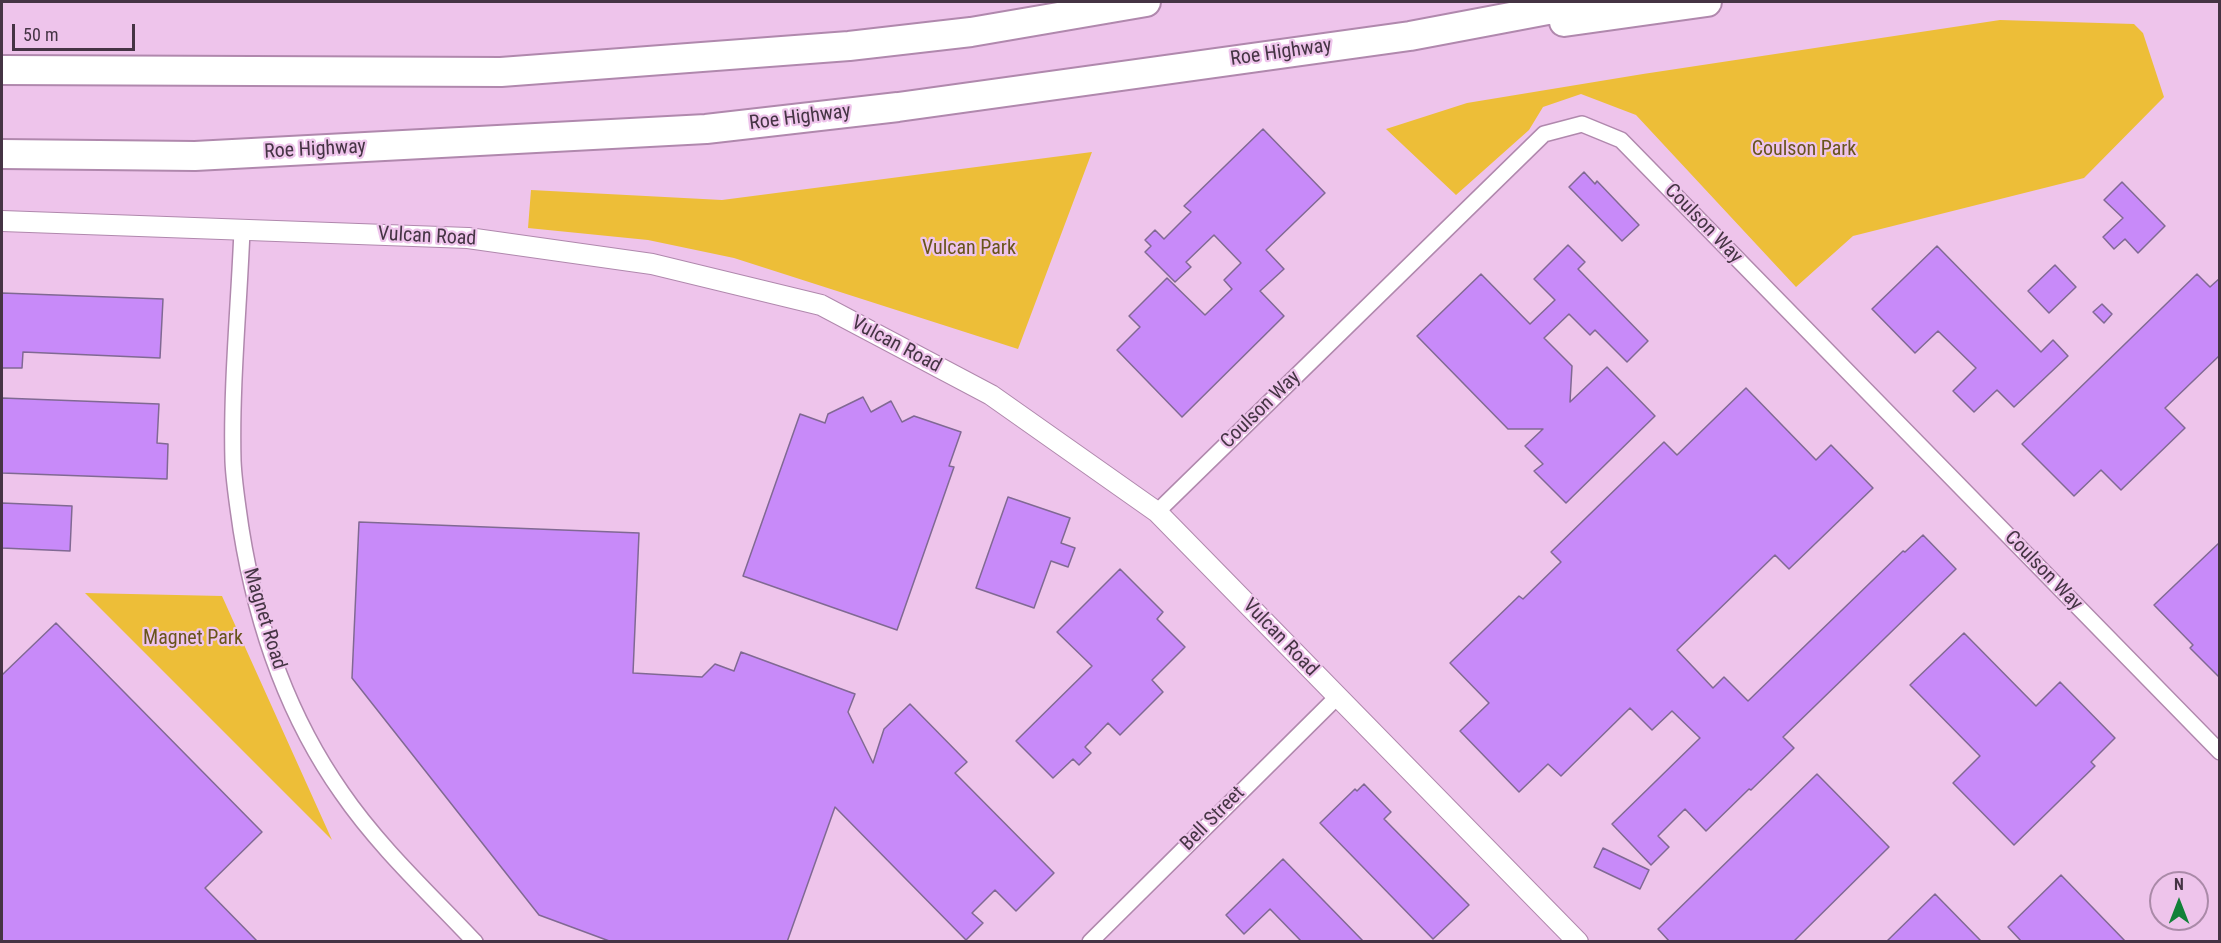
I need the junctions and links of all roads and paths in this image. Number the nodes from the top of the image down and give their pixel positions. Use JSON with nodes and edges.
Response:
{"nodes":[{"id":1,"x":1104,"y":2,"type":"edge"},
{"id":2,"x":1146,"y":2,"type":"edge"},
{"id":3,"x":1590,"y":2,"type":"edge"},
{"id":4,"x":1707,"y":2,"type":"edge"},
{"id":5,"x":971,"y":32,"type":"junction"},
{"id":6,"x":1410,"y":36,"type":"junction"},
{"id":7,"x":2,"y":70,"type":"edge"},
{"id":8,"x":2,"y":153,"type":"edge"},
{"id":9,"x":2,"y":221,"type":"edge"},
{"id":10,"x":242,"y":230,"type":"junction"},
{"id":11,"x":1157,"y":512,"type":"junction"},
{"id":12,"x":1337,"y":697,"type":"junction"},
{"id":13,"x":2220,"y":752,"type":"edge"},
{"id":14,"x":475,"y":942,"type":"edge"},
{"id":15,"x":1090,"y":942,"type":"edge"},
{"id":16,"x":1578,"y":942,"type":"edge"}],
"edges":[{"from":1,"to":5,"type":"highway"},
{"from":2,"to":5,"type":"highway"},
{"from":3,"to":6,"type":"highway","name":"Roe Highway"},
{"from":4,"to":6,"type":"highway"},
{"from":5,"to":7,"type":"highway"},
{"from":6,"to":8,"type":"highway","name":"Roe Highway"},
{"from":9,"to":10,"type":"street","name":"Vulcan Road"},
{"from":10,"to":11,"type":"street","name":"Vulcan Road"},
{"from":10,"to":14,"type":"street","name":"Magnet Road"},
{"from":11,"to":12,"type":"street","name":"Vulcan Road"},
{"from":11,"to":13,"type":"street","name":"Coulson Way"},
{"from":12,"to":15,"type":"street","name":"Bell Street"},
{"from":12,"to":16,"type":"street","name":"Vulcan Road"}]}
